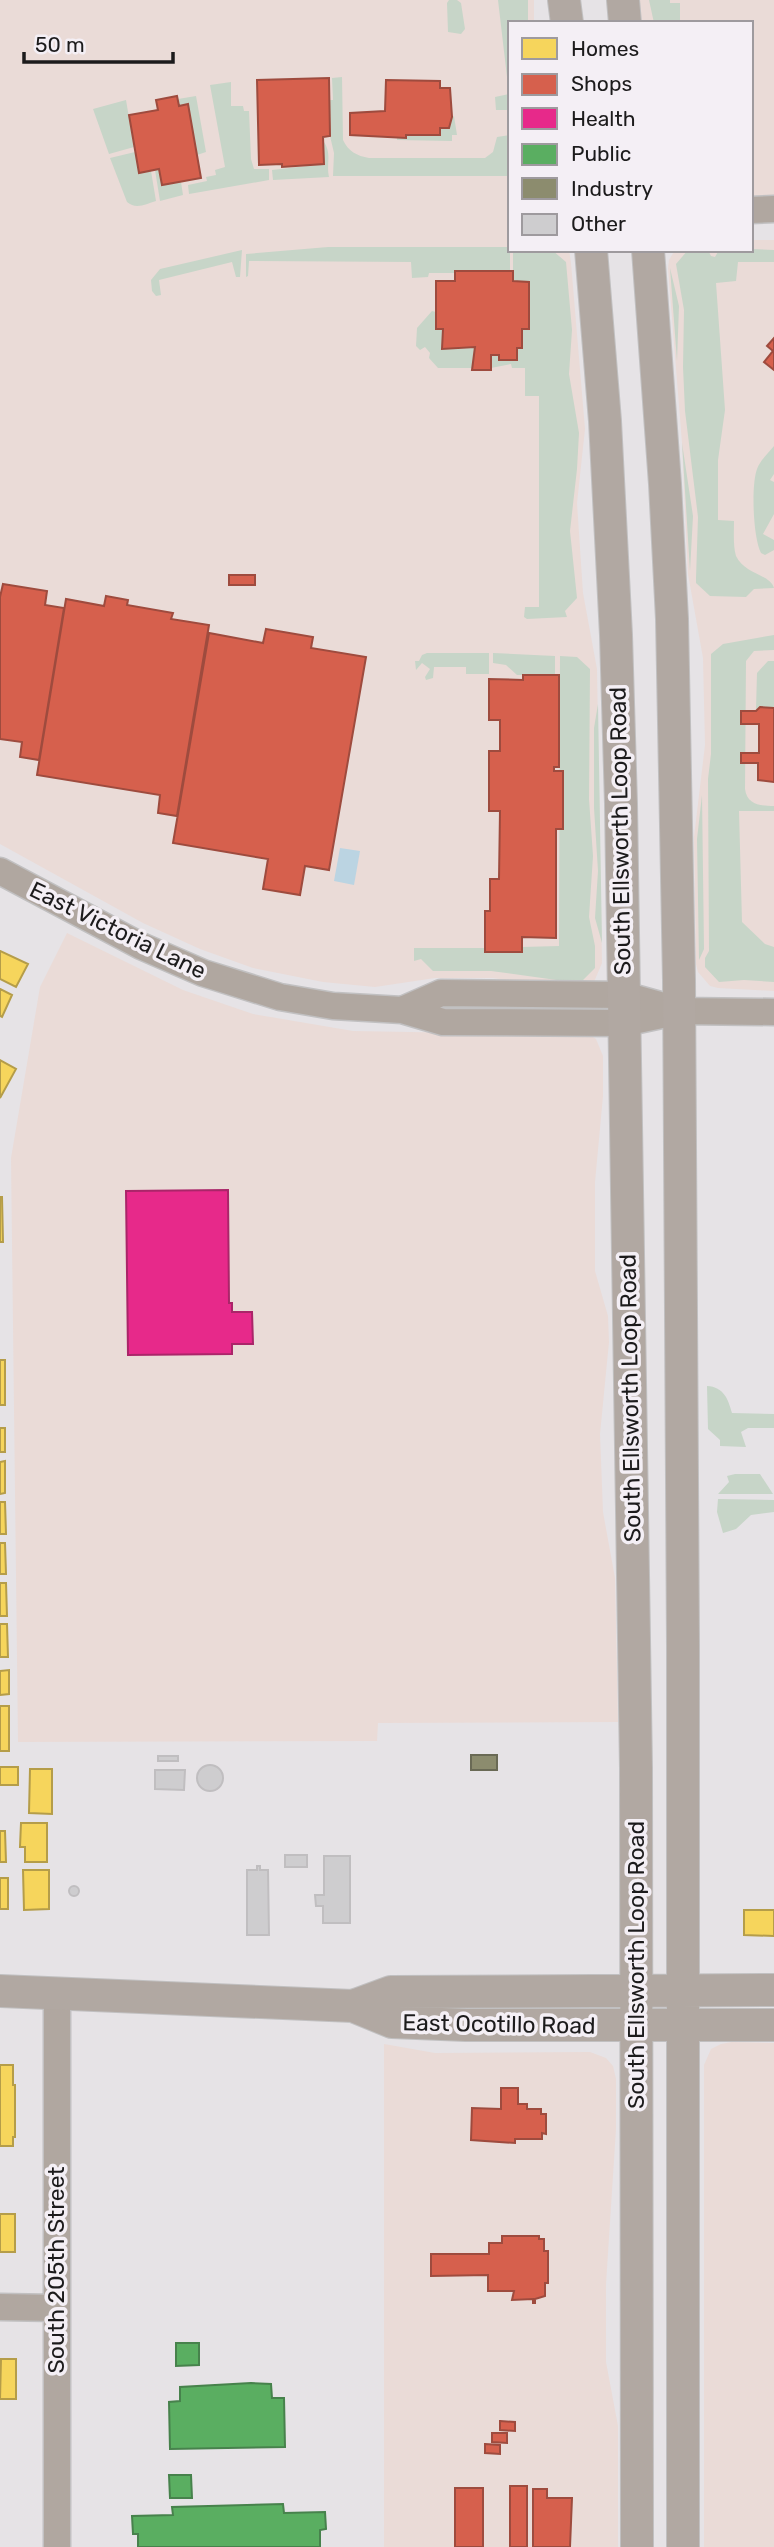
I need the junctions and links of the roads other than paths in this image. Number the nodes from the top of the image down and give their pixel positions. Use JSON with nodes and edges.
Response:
{"nodes":[{"id":1,"x":564,"y":0,"type":"edge"},
{"id":2,"x":623,"y":0,"type":"edge"},
{"id":3,"x":567,"y":21,"type":"edge"},
{"id":4,"x":625,"y":21,"type":"edge"},
{"id":5,"x":774,"y":209,"type":"edge"},
{"id":6,"x":753,"y":210,"type":"edge"},
{"id":7,"x":591,"y":252,"type":"edge"},
{"id":8,"x":648,"y":252,"type":"edge"},
{"id":9,"x":0,"y":871,"type":"edge"},
{"id":10,"x":624,"y":1009,"type":"junction"},
{"id":11,"x":680,"y":1011,"type":"junction"},
{"id":12,"x":774,"y":1012,"type":"edge"},
{"id":13,"x":683,"y":1990,"type":"junction"},
{"id":14,"x":774,"y":1990,"type":"edge"},
{"id":15,"x":636,"y":1991,"type":"junction"},
{"id":16,"x":0,"y":1992,"type":"edge"},
{"id":17,"x":57,"y":1992,"type":"junction"},
{"id":18,"x":353,"y":2006,"type":"junction"},
{"id":19,"x":684,"y":2024,"type":"junction"},
{"id":20,"x":637,"y":2025,"type":"junction"},
{"id":21,"x":774,"y":2025,"type":"edge"},
{"id":22,"x":0,"y":2307,"type":"edge"},
{"id":23,"x":56,"y":2308,"type":"junction"},
{"id":24,"x":57,"y":2547,"type":"edge"},
{"id":25,"x":637,"y":2547,"type":"edge"},
{"id":26,"x":683,"y":2547,"type":"edge"}],
"edges":[{"from":1,"to":3,"type":"main road"},
{"from":2,"to":4,"type":"main road"},
{"from":5,"to":6,"type":"street"},
{"from":7,"to":10,"type":"main road","name":"South Ellsworth Loop Road"},
{"from":8,"to":11,"type":"main road","name":"South Ellsworth Loop Road"},
{"from":9,"to":10,"type":"street","name":"East Victoria Lane"},
{"from":10,"to":11,"type":"street","name":"East Victoria Lane"},
{"from":10,"to":15,"type":"main road","name":"South Ellsworth Loop Road"},
{"from":11,"to":12,"type":"street","name":"East Victoria Lane"},
{"from":11,"to":13,"type":"main road","name":"South Ellsworth Loop Road"},
{"from":13,"to":14,"type":"main road","name":"East Ocotillo Road"},
{"from":13,"to":15,"type":"main road","name":"East Ocotillo Road"},
{"from":13,"to":19,"type":"main road","name":"South Ellsworth Loop Road"},
{"from":15,"to":18,"type":"main road","name":"East Ocotillo Road"},
{"from":15,"to":20,"type":"main road","name":"South Ellsworth Loop Road"},
{"from":16,"to":17,"type":"main road","name":"East Ocotillo Road"},
{"from":17,"to":18,"type":"main road","name":"East Ocotillo Road"},
{"from":17,"to":23,"type":"street","name":"South 205th Street"},
{"from":18,"to":20,"type":"main road","name":"East Ocotillo Road"},
{"from":19,"to":20,"type":"main road","name":"East Ocotillo Road"},
{"from":19,"to":21,"type":"main road","name":"East Ocotillo Road"},
{"from":19,"to":26,"type":"main road","name":"South Ellsworth Loop Road"},
{"from":20,"to":25,"type":"main road","name":"South Ellsworth Loop Road"},
{"from":22,"to":23,"type":"street"},
{"from":23,"to":24,"type":"street","name":"South 205th Street"}]}
